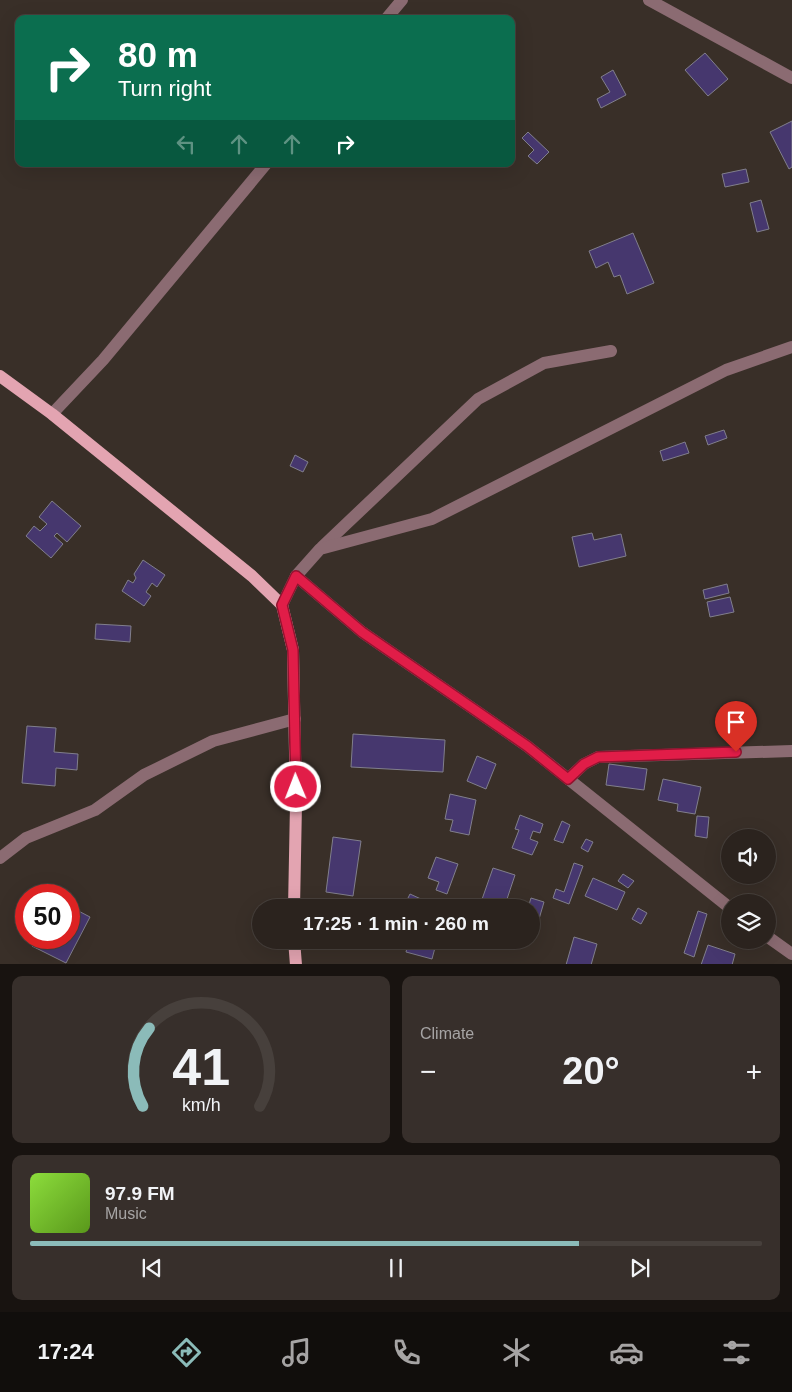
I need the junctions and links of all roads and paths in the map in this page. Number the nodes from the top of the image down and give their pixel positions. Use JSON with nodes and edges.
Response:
{"nodes":[{"id":1,"x":402,"y":0,"type":"edge"},
{"id":2,"x":649,"y":0,"type":"edge"},
{"id":3,"x":389,"y":15,"type":"edge"},
{"id":4,"x":792,"y":78,"type":"edge"},
{"id":5,"x":264,"y":167,"type":"edge"},
{"id":6,"x":792,"y":347,"type":"edge"},
{"id":7,"x":611,"y":351,"type":"dead end"},
{"id":8,"x":0,"y":376,"type":"edge"},
{"id":9,"x":52,"y":414,"type":"junction"},
{"id":10,"x":320,"y":549,"type":"junction"},
{"id":11,"x":296,"y":576,"type":"junction"},
{"id":12,"x":282,"y":605,"type":"junction"},
{"id":13,"x":295,"y":719,"type":"junction"},
{"id":14,"x":792,"y":751,"type":"edge"},
{"id":15,"x":568,"y":779,"type":"junction"},
{"id":16,"x":0,"y":858,"type":"edge"},
{"id":17,"x":294,"y":899,"type":"edge"},
{"id":18,"x":721,"y":901,"type":"edge"},
{"id":19,"x":776,"y":943,"type":"edge"},
{"id":20,"x":295,"y":949,"type":"edge"},
{"id":21,"x":792,"y":954,"type":"edge"},
{"id":22,"x":296,"y":964,"type":"edge"}],
"edges":[{"from":1,"to":3,"type":"street"},
{"from":2,"to":4,"type":"street"},
{"from":5,"to":9,"type":"street"},
{"from":6,"to":10,"type":"street"},
{"from":7,"to":10,"type":"street"},
{"from":8,"to":9,"type":"main road"},
{"from":9,"to":12,"type":"main road"},
{"from":10,"to":11,"type":"street"},
{"from":11,"to":12,"type":"street"},
{"from":11,"to":15,"type":"street"},
{"from":12,"to":13,"type":"main road"},
{"from":13,"to":16,"type":"street"},
{"from":13,"to":17,"type":"main road"},
{"from":14,"to":15,"type":"street"},
{"from":15,"to":18,"type":"street"},
{"from":19,"to":21,"type":"street"},
{"from":20,"to":22,"type":"main road"}]}
